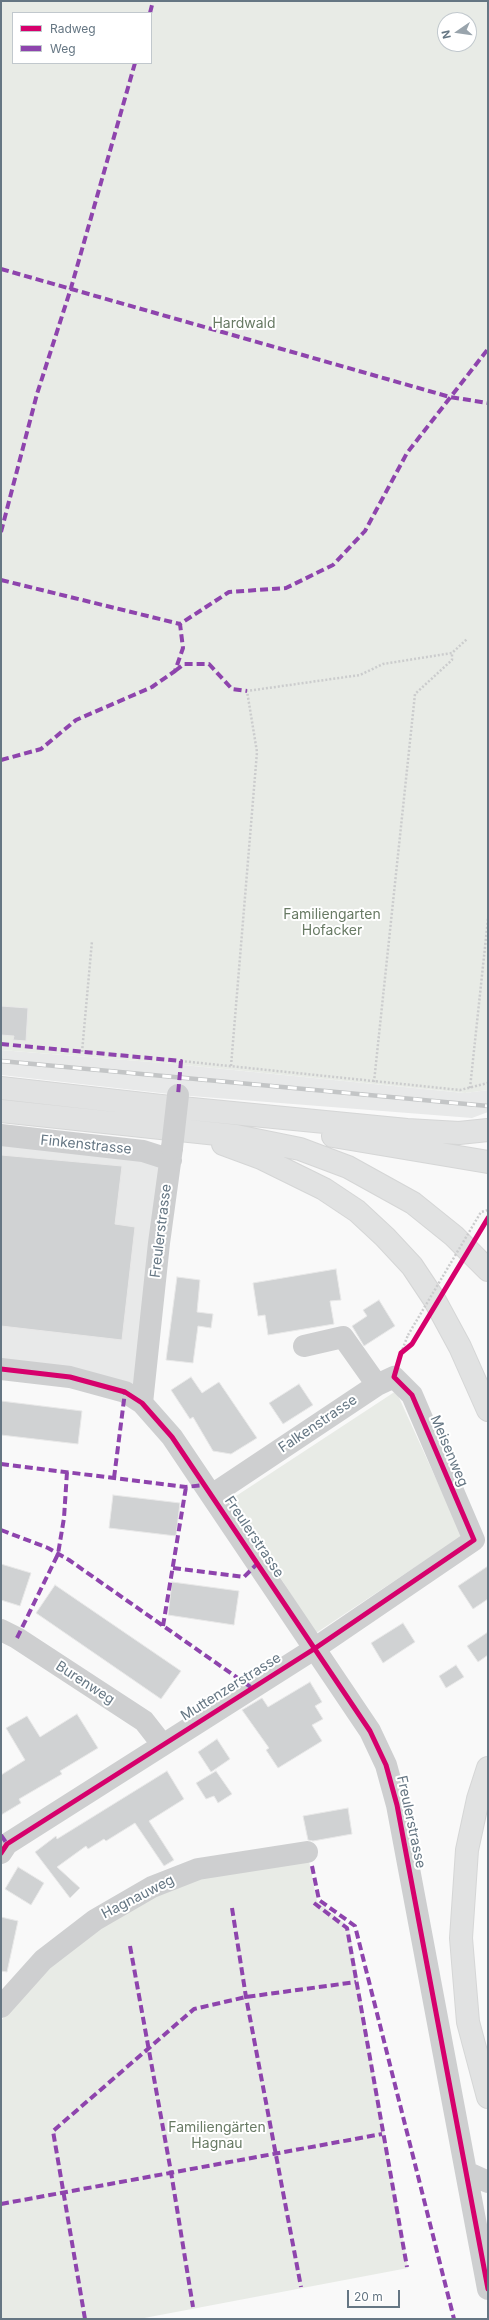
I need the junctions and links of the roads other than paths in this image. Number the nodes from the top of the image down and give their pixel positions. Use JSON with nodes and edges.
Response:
{"nodes":[{"id":1,"x":1,"y":1088,"type":"edge"},
{"id":2,"x":170,"y":1101,"type":"junction"},
{"id":3,"x":1,"y":1111,"type":"edge"},
{"id":4,"x":158,"y":1129,"type":"junction"},
{"id":5,"x":488,"y":1130,"type":"edge"},
{"id":6,"x":1,"y":1135,"type":"edge"},
{"id":7,"x":171,"y":1154,"type":"junction"},
{"id":8,"x":488,"y":1162,"type":"edge"},
{"id":9,"x":486,"y":1268,"type":"edge"},
{"id":10,"x":304,"y":1346,"type":"dead end"},
{"id":11,"x":1,"y":1369,"type":"edge"},
{"id":12,"x":386,"y":1381,"type":"junction"},
{"id":13,"x":142,"y":1403,"type":"junction"},
{"id":14,"x":488,"y":1410,"type":"edge"},
{"id":15,"x":212,"y":1495,"type":"junction"},
{"id":16,"x":474,"y":1540,"type":"joint"},
{"id":17,"x":1,"y":1630,"type":"edge"},
{"id":18,"x":314,"y":1649,"type":"junction"},
{"id":19,"x":162,"y":1744,"type":"junction"},
{"id":20,"x":488,"y":1768,"type":"edge"},
{"id":21,"x":1,"y":1852,"type":"edge"},
{"id":22,"x":307,"y":1852,"type":"dead end"},
{"id":23,"x":1,"y":2007,"type":"edge"},
{"id":24,"x":488,"y":2097,"type":"edge"},
{"id":25,"x":466,"y":2172,"type":"junction"},
{"id":26,"x":488,"y":2182,"type":"edge"},
{"id":27,"x":488,"y":2289,"type":"edge"}],
"edges":[{"from":1,"to":2,"type":"highway"},
{"from":2,"to":5,"type":"highway"},
{"from":2,"to":7,"type":"street","name":"Freulerstrasse","bridge":true},
{"from":2,"to":8,"type":"highway"},
{"from":3,"to":4,"type":"highway"},
{"from":4,"to":9,"type":"highway"},
{"from":4,"to":14,"type":"highway"},
{"from":6,"to":7,"type":"street","name":"Finkenstrasse"},
{"from":7,"to":13,"type":"street","name":"Freulerstrasse"},
{"from":10,"to":12,"type":"street","name":"Meisenweg"},
{"from":11,"to":13,"type":"street"},
{"from":12,"to":15,"type":"street","name":"Falkenstrasse"},
{"from":12,"to":16,"type":"street","name":"Meisenweg"},
{"from":13,"to":15,"type":"street","name":"Freulerstrasse"},
{"from":15,"to":18,"type":"street","name":"Freulerstrasse"},
{"from":16,"to":18,"type":"street","name":"Muttenzerstrasse"},
{"from":17,"to":19,"type":"street","name":"Burenweg"},
{"from":18,"to":19,"type":"street","name":"Muttenzerstrasse"},
{"from":18,"to":25,"type":"street","name":"Freulerstrasse"},
{"from":19,"to":21,"type":"street","name":"Muttenzerstrasse"},
{"from":20,"to":24,"type":"highway"},
{"from":22,"to":23,"type":"street","name":"Hagnauweg"},
{"from":25,"to":26,"type":"street"},
{"from":25,"to":27,"type":"street","name":"Freulerstrasse"}]}
